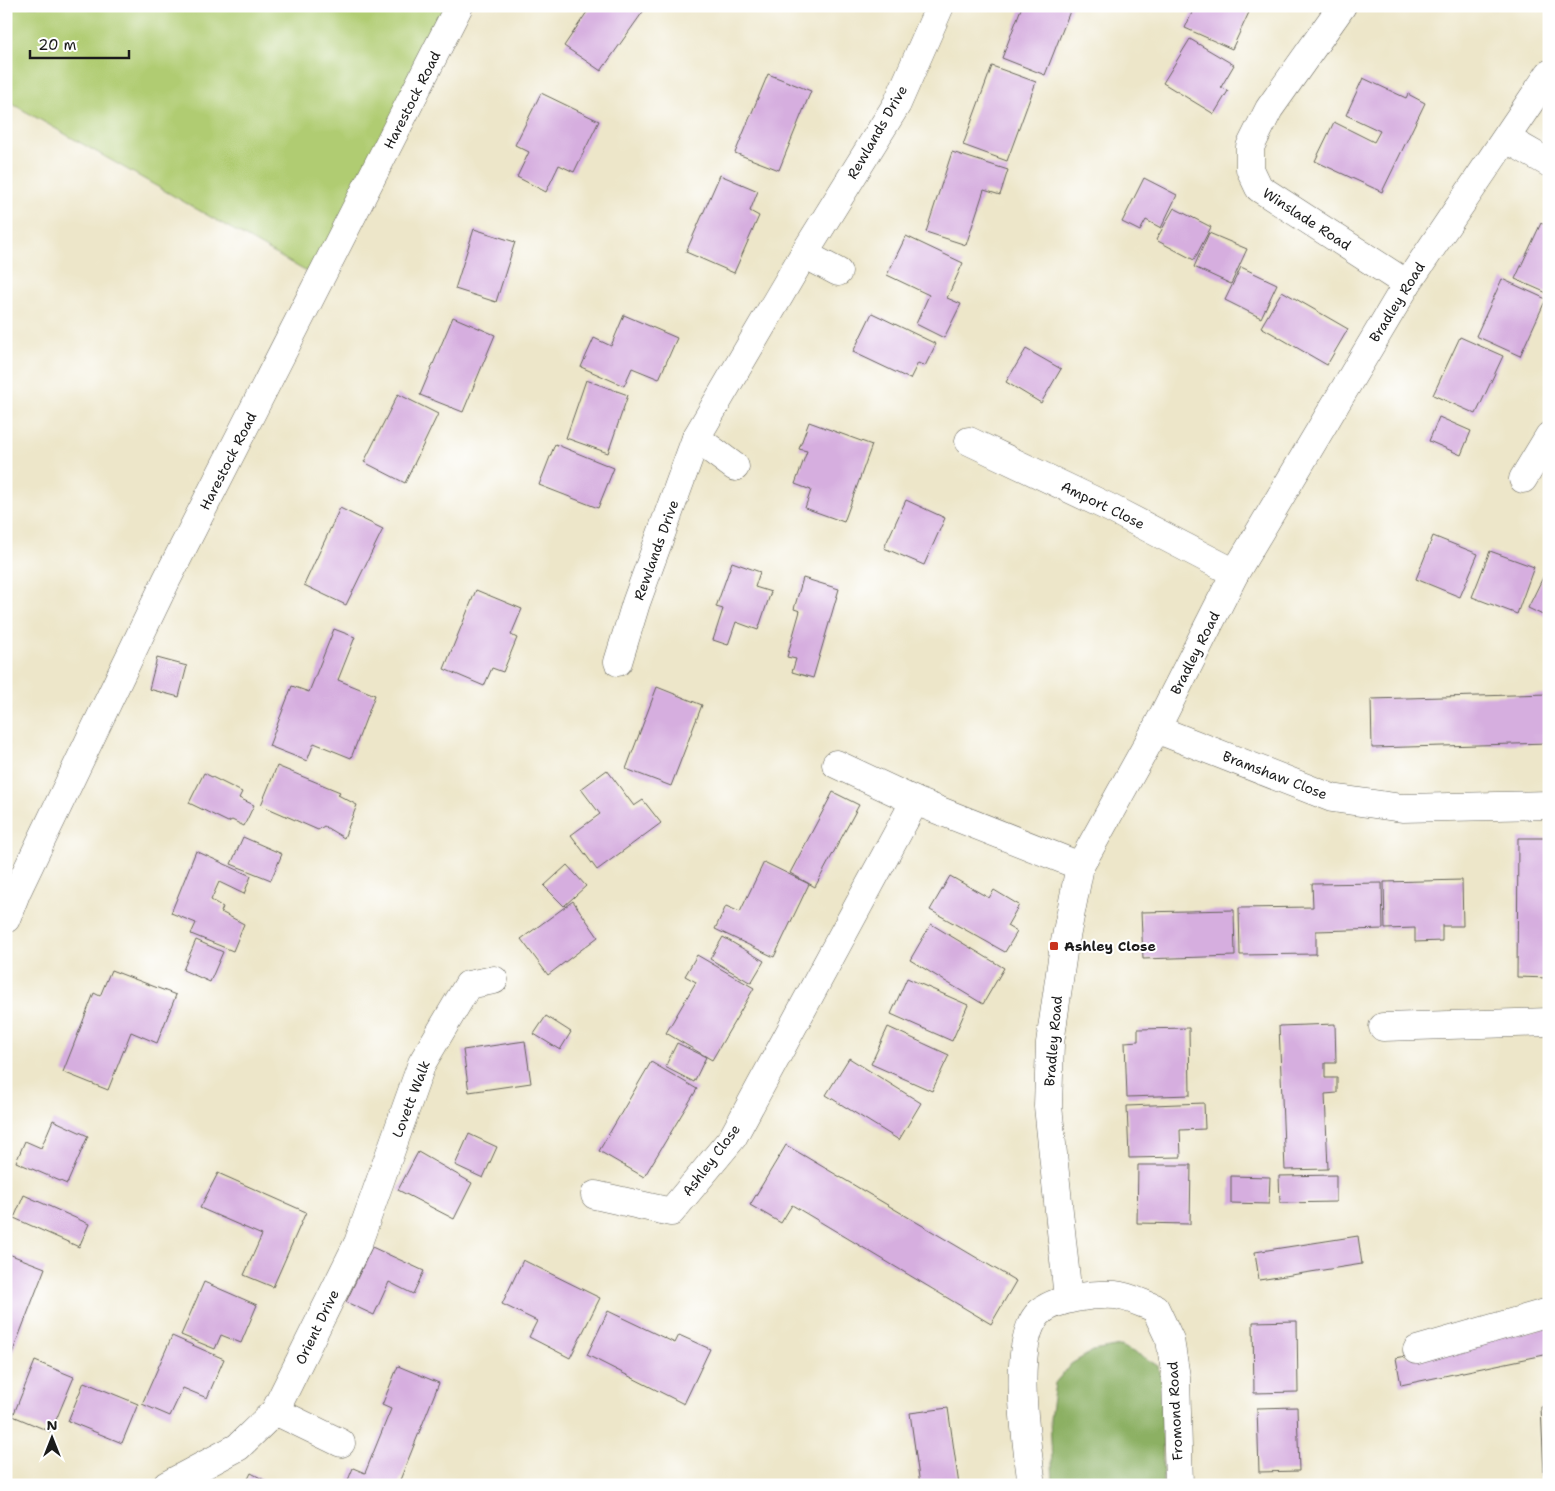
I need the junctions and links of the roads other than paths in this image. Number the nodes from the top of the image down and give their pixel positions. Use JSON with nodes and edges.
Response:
{"nodes":[{"id":1,"x":459,"y":6,"type":"edge"},
{"id":2,"x":940,"y":6,"type":"edge"},
{"id":3,"x":1342,"y":6,"type":"edge"},
{"id":4,"x":1549,"y":74,"type":"edge"},
{"id":5,"x":1506,"y":139,"type":"junction"},
{"id":6,"x":1549,"y":163,"type":"edge"},
{"id":7,"x":804,"y":254,"type":"junction"},
{"id":8,"x":838,"y":272,"type":"dead end"},
{"id":9,"x":1407,"y":284,"type":"junction"},
{"id":10,"x":1549,"y":436,"type":"edge"},
{"id":11,"x":696,"y":438,"type":"junction"},
{"id":12,"x":969,"y":441,"type":"dead end"},
{"id":13,"x":735,"y":467,"type":"dead end"},
{"id":14,"x":1523,"y":479,"type":"dead end"},
{"id":15,"x":1236,"y":573,"type":"junction"},
{"id":16,"x":618,"y":662,"type":"dead end"},
{"id":17,"x":1156,"y":729,"type":"junction"},
{"id":18,"x":836,"y":764,"type":"dead end"},
{"id":19,"x":915,"y":801,"type":"junction"},
{"id":20,"x":1549,"y":804,"type":"edge"},
{"id":21,"x":1080,"y":866,"type":"junction"},
{"id":22,"x":6,"y":919,"type":"edge"},
{"id":23,"x":494,"y":980,"type":"dead end"},
{"id":24,"x":1549,"y":1022,"type":"edge"},
{"id":25,"x":1383,"y":1027,"type":"dead end"},
{"id":26,"x":595,"y":1195,"type":"dead end"},
{"id":27,"x":358,"y":1243,"type":"joint"},
{"id":28,"x":1068,"y":1298,"type":"junction"},
{"id":29,"x":1549,"y":1312,"type":"edge"},
{"id":30,"x":1417,"y":1350,"type":"dead end"},
{"id":31,"x":276,"y":1412,"type":"junction"},
{"id":32,"x":341,"y":1443,"type":"dead end"},
{"id":33,"x":167,"y":1485,"type":"edge"},
{"id":34,"x":1032,"y":1485,"type":"edge"},
{"id":35,"x":1179,"y":1485,"type":"edge"}],
"edges":[{"from":1,"to":22,"type":"street","name":"Harestock Road"},
{"from":2,"to":7,"type":"street","name":"Rewlands Drive"},
{"from":3,"to":9,"type":"street","name":"Winslade Road"},
{"from":4,"to":5,"type":"street","name":"Bradley Road"},
{"from":5,"to":6,"type":"street"},
{"from":5,"to":9,"type":"street","name":"Bradley Road"},
{"from":7,"to":8,"type":"street"},
{"from":7,"to":11,"type":"street","name":"Rewlands Drive"},
{"from":9,"to":15,"type":"street","name":"Bradley Road"},
{"from":10,"to":14,"type":"street"},
{"from":11,"to":13,"type":"street"},
{"from":11,"to":16,"type":"street","name":"Rewlands Drive"},
{"from":12,"to":15,"type":"street","name":"Amport Close"},
{"from":15,"to":17,"type":"street","name":"Bradley Road"},
{"from":17,"to":20,"type":"street","name":"Bramshaw Close"},
{"from":17,"to":21,"type":"street","name":"Bradley Road"},
{"from":18,"to":19,"type":"street"},
{"from":19,"to":21,"type":"street"},
{"from":19,"to":26,"type":"street","name":"Ashley Close"},
{"from":21,"to":28,"type":"street","name":"Bradley Road"},
{"from":23,"to":27,"type":"street","name":"Lovett Walk"},
{"from":24,"to":25,"type":"street"},
{"from":27,"to":31,"type":"street","name":"Orient Drive"},
{"from":28,"to":34,"type":"street","name":"Fromond Road"},
{"from":28,"to":35,"type":"street","name":"Fromond Road"},
{"from":29,"to":30,"type":"street"},
{"from":31,"to":32,"type":"street"},
{"from":31,"to":33,"type":"street","name":"Orient Drive"}]}
